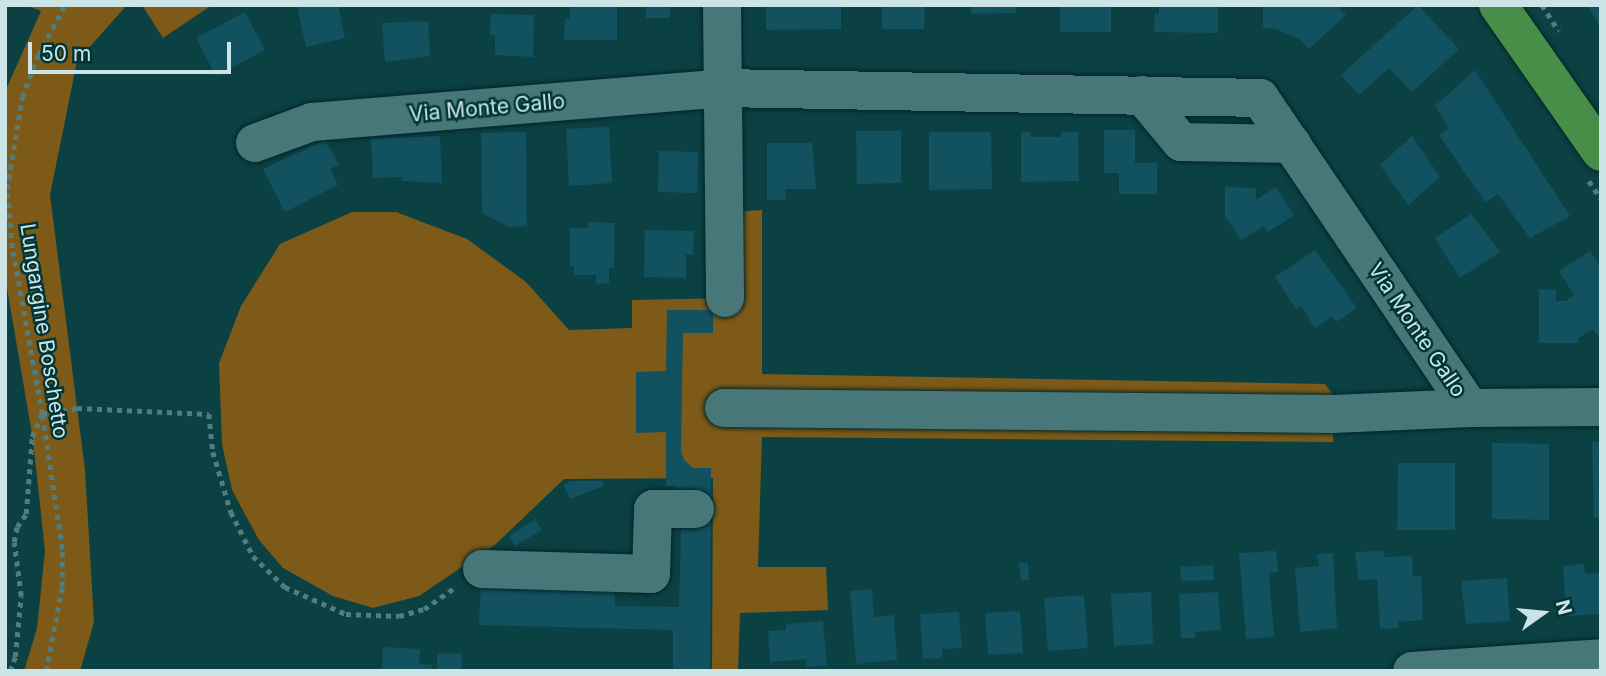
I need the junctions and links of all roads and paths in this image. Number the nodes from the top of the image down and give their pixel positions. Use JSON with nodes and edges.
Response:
{"nodes":[{"id":1,"x":65,"y":5,"type":"edge"},
{"id":2,"x":722,"y":5,"type":"edge"},
{"id":3,"x":1498,"y":5,"type":"edge"},
{"id":4,"x":722,"y":88,"type":"junction"},
{"id":5,"x":255,"y":143,"type":"dead end"},
{"id":6,"x":1601,"y":152,"type":"edge"},
{"id":7,"x":725,"y":298,"type":"dead end"},
{"id":8,"x":1601,"y":407,"type":"edge"},
{"id":9,"x":724,"y":408,"type":"dead end"},
{"id":10,"x":1470,"y":408,"type":"junction"},
{"id":11,"x":42,"y":414,"type":"junction"},
{"id":12,"x":710,"y":509,"type":"dead end"},
{"id":13,"x":482,"y":569,"type":"joint"},
{"id":14,"x":1601,"y":658,"type":"edge"},
{"id":15,"x":9,"y":671,"type":"edge"},
{"id":16,"x":46,"y":671,"type":"edge"},
{"id":17,"x":1412,"y":671,"type":"edge"}],
"edges":[{"from":1,"to":11,"type":"path","name":"Lungargine Boschetto"},
{"from":2,"to":4,"type":"street"},
{"from":3,"to":6,"type":"main road"},
{"from":4,"to":5,"type":"street","name":"Via Monte Gallo"},
{"from":4,"to":7,"type":"street"},
{"from":4,"to":10,"type":"street","name":"Via Monte Gallo"},
{"from":8,"to":10,"type":"street","name":"Via Monte Gallo"},
{"from":9,"to":10,"type":"street"},
{"from":11,"to":13,"type":"path"},
{"from":11,"to":15,"type":"path"},
{"from":11,"to":16,"type":"path","name":"Lungargine Boschetto"},
{"from":12,"to":13,"type":"street"},
{"from":14,"to":17,"type":"street"}]}
